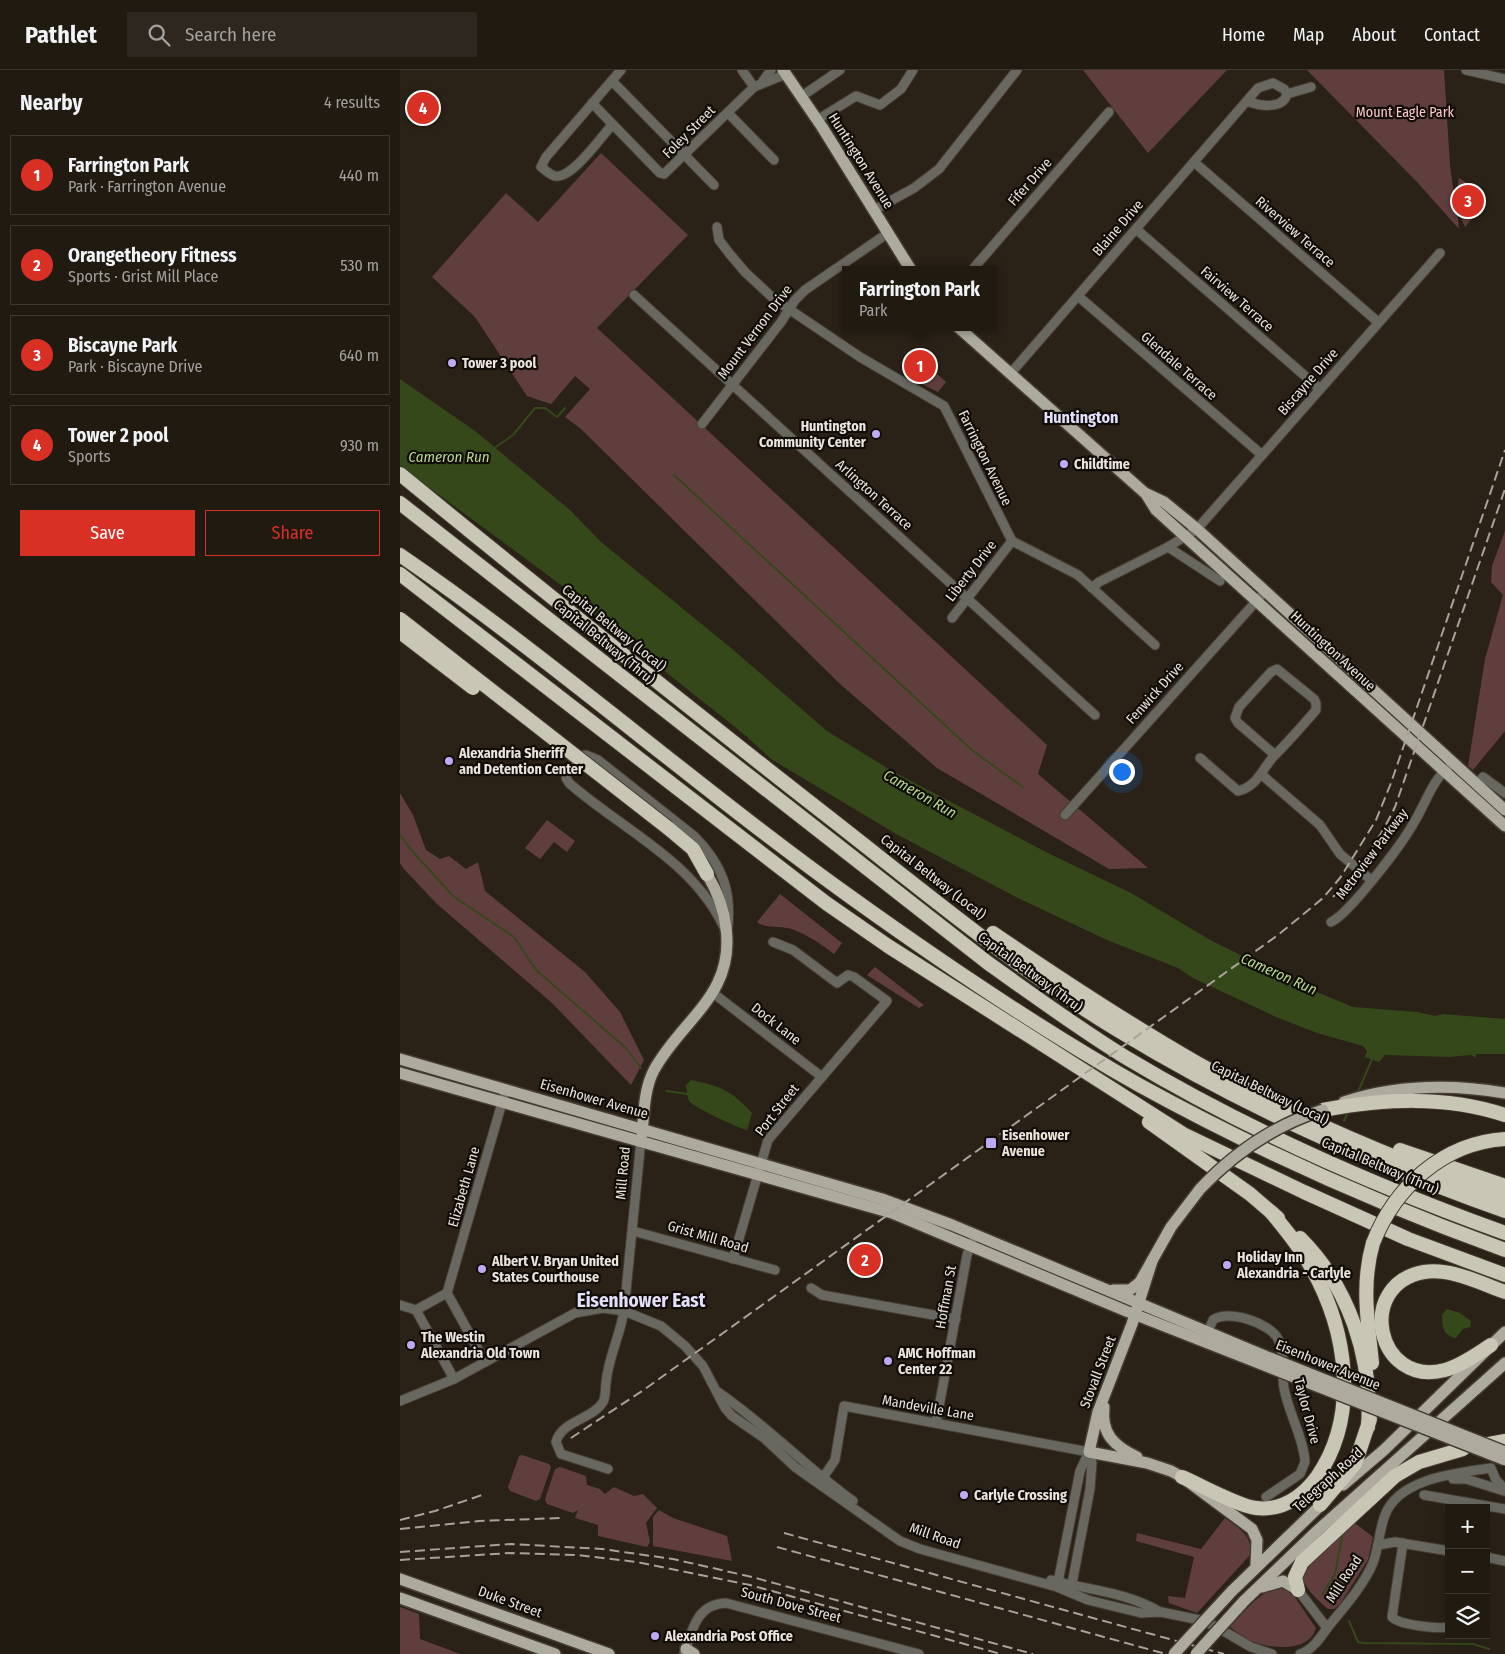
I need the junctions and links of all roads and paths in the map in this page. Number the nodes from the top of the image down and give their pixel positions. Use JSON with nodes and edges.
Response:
{"nodes":[{"id":1,"x":621,"y":70,"type":"edge"},
{"id":2,"x":742,"y":70,"type":"edge"},
{"id":3,"x":771,"y":70,"type":"edge"},
{"id":4,"x":840,"y":70,"type":"edge"},
{"id":5,"x":913,"y":70,"type":"edge"},
{"id":6,"x":1017,"y":70,"type":"edge"},
{"id":7,"x":1466,"y":70,"type":"edge"},
{"id":8,"x":785,"y":72,"type":"edge"},
{"id":9,"x":1505,"y":79,"type":"edge"},
{"id":10,"x":612,"y":81,"type":"junction"},
{"id":11,"x":763,"y":81,"type":"junction"},
{"id":12,"x":754,"y":87,"type":"junction"},
{"id":13,"x":1311,"y":87,"type":"dead end"},
{"id":14,"x":1288,"y":94,"type":"junction"},
{"id":15,"x":802,"y":96,"type":"junction"},
{"id":16,"x":1247,"y":101,"type":"junction"},
{"id":17,"x":592,"y":104,"type":"junction"},
{"id":18,"x":1108,"y":112,"type":"dead end"},
{"id":19,"x":728,"y":113,"type":"junction"},
{"id":20,"x":817,"y":120,"type":"junction"},
{"id":21,"x":612,"y":124,"type":"junction"},
{"id":22,"x":685,"y":156,"type":"junction"},
{"id":23,"x":774,"y":160,"type":"dead end"},
{"id":24,"x":1194,"y":162,"type":"junction"},
{"id":25,"x":714,"y":185,"type":"dead end"},
{"id":26,"x":874,"y":210,"type":"junction"},
{"id":27,"x":717,"y":227,"type":"dead end"},
{"id":28,"x":1136,"y":229,"type":"junction"},
{"id":29,"x":888,"y":233,"type":"junction"},
{"id":30,"x":1440,"y":253,"type":"dead end"},
{"id":31,"x":909,"y":266,"type":"edge"},
{"id":32,"x":975,"y":266,"type":"edge"},
{"id":33,"x":634,"y":295,"type":"dead end"},
{"id":34,"x":1078,"y":296,"type":"junction"},
{"id":35,"x":788,"y":310,"type":"junction"},
{"id":36,"x":1378,"y":322,"type":"junction"},
{"id":37,"x":962,"y":331,"type":"edge"},
{"id":38,"x":1010,"y":374,"type":"junction"},
{"id":39,"x":732,"y":384,"type":"junction"},
{"id":40,"x":1320,"y":389,"type":"junction"},
{"id":41,"x":702,"y":424,"type":"dead end"},
{"id":42,"x":1262,"y":455,"type":"junction"},
{"id":43,"x":400,"y":474,"type":"edge"},
{"id":44,"x":1146,"y":494,"type":"junction"},
{"id":45,"x":400,"y":503,"type":"edge"},
{"id":46,"x":1197,"y":529,"type":"junction"},
{"id":47,"x":1186,"y":536,"type":"junction"},
{"id":48,"x":1012,"y":542,"type":"junction"},
{"id":49,"x":400,"y":545,"type":"edge"},
{"id":50,"x":1168,"y":547,"type":"junction"},
{"id":51,"x":400,"y":555,"type":"edge"},
{"id":52,"x":400,"y":574,"type":"edge"},
{"id":53,"x":1220,"y":581,"type":"dead end"},
{"id":54,"x":400,"y":585,"type":"edge"},
{"id":55,"x":1092,"y":588,"type":"junction"},
{"id":56,"x":1266,"y":591,"type":"junction"},
{"id":57,"x":968,"y":598,"type":"junction"},
{"id":58,"x":1257,"y":600,"type":"junction"},
{"id":59,"x":952,"y":618,"type":"dead end"},
{"id":60,"x":400,"y":619,"type":"edge"},
{"id":61,"x":472,"y":630,"type":"junction"},
{"id":62,"x":400,"y":632,"type":"edge"},
{"id":63,"x":515,"y":638,"type":"junction"},
{"id":64,"x":1155,"y":645,"type":"dead end"},
{"id":65,"x":1096,"y":715,"type":"dead end"},
{"id":66,"x":1275,"y":755,"type":"junction"},
{"id":67,"x":1200,"y":758,"type":"dead end"},
{"id":68,"x":1448,"y":759,"type":"junction"},
{"id":69,"x":1443,"y":771,"type":"junction"},
{"id":70,"x":1262,"y":775,"type":"junction"},
{"id":71,"x":1476,"y":785,"type":"junction"},
{"id":72,"x":1505,"y":793,"type":"edge"},
{"id":73,"x":1505,"y":810,"type":"edge"},
{"id":74,"x":1065,"y":815,"type":"dead end"},
{"id":75,"x":1505,"y":826,"type":"edge"},
{"id":76,"x":666,"y":832,"type":"junction"},
{"id":77,"x":707,"y":874,"type":"joint"},
{"id":78,"x":906,"y":877,"type":"junction"},
{"id":79,"x":1371,"y":880,"type":"junction"},
{"id":80,"x":1331,"y":922,"type":"dead end"},
{"id":81,"x":727,"y":934,"type":"junction"},
{"id":82,"x":773,"y":942,"type":"dead end"},
{"id":83,"x":713,"y":993,"type":"junction"},
{"id":84,"x":400,"y":1059,"type":"edge"},
{"id":85,"x":400,"y":1073,"type":"edge"},
{"id":86,"x":822,"y":1077,"type":"junction"},
{"id":87,"x":1505,"y":1093,"type":"edge"},
{"id":88,"x":504,"y":1095,"type":"junction"},
{"id":89,"x":1133,"y":1102,"type":"junction"},
{"id":90,"x":1282,"y":1106,"type":"junction"},
{"id":91,"x":1323,"y":1110,"type":"junction"},
{"id":92,"x":1505,"y":1115,"type":"edge"},
{"id":93,"x":642,"y":1135,"type":"junction"},
{"id":94,"x":1505,"y":1139,"type":"edge"},
{"id":95,"x":760,"y":1163,"type":"junction"},
{"id":96,"x":757,"y":1175,"type":"junction"},
{"id":97,"x":1505,"y":1186,"type":"edge"},
{"id":98,"x":1505,"y":1198,"type":"edge"},
{"id":99,"x":1505,"y":1211,"type":"edge"},
{"id":100,"x":1271,"y":1212,"type":"junction"},
{"id":101,"x":633,"y":1231,"type":"junction"},
{"id":102,"x":1505,"y":1233,"type":"edge"},
{"id":103,"x":972,"y":1241,"type":"junction"},
{"id":104,"x":1505,"y":1250,"type":"edge"},
{"id":105,"x":733,"y":1259,"type":"junction"},
{"id":106,"x":1152,"y":1261,"type":"junction"},
{"id":107,"x":775,"y":1270,"type":"dead end"},
{"id":108,"x":1505,"y":1275,"type":"edge"},
{"id":109,"x":1097,"y":1286,"type":"junction"},
{"id":110,"x":811,"y":1288,"type":"dead end"},
{"id":111,"x":1505,"y":1292,"type":"edge"},
{"id":112,"x":447,"y":1293,"type":"junction"},
{"id":113,"x":400,"y":1305,"type":"edge"},
{"id":114,"x":1138,"y":1309,"type":"junction"},
{"id":115,"x":416,"y":1310,"type":"junction"},
{"id":116,"x":624,"y":1311,"type":"junction"},
{"id":117,"x":956,"y":1319,"type":"junction"},
{"id":118,"x":1208,"y":1331,"type":"junction"},
{"id":119,"x":1505,"y":1332,"type":"edge"},
{"id":120,"x":1492,"y":1345,"type":"junction"},
{"id":121,"x":1263,"y":1360,"type":"junction"},
{"id":122,"x":484,"y":1362,"type":"junction"},
{"id":123,"x":1505,"y":1363,"type":"edge"},
{"id":124,"x":454,"y":1379,"type":"junction"},
{"id":125,"x":1108,"y":1387,"type":"junction"},
{"id":126,"x":400,"y":1401,"type":"edge"},
{"id":127,"x":936,"y":1423,"type":"junction"},
{"id":128,"x":1368,"y":1427,"type":"junction"},
{"id":129,"x":1505,"y":1441,"type":"edge"},
{"id":130,"x":1463,"y":1449,"type":"junction"},
{"id":131,"x":1089,"y":1452,"type":"junction"},
{"id":132,"x":1505,"y":1452,"type":"edge"},
{"id":133,"x":1505,"y":1460,"type":"edge"},
{"id":134,"x":1147,"y":1463,"type":"junction"},
{"id":135,"x":608,"y":1469,"type":"dead end"},
{"id":136,"x":1182,"y":1477,"type":"junction"},
{"id":137,"x":1441,"y":1478,"type":"junction"},
{"id":138,"x":820,"y":1481,"type":"junction"},
{"id":139,"x":1505,"y":1490,"type":"edge"},
{"id":140,"x":1424,"y":1495,"type":"dead end"},
{"id":141,"x":1266,"y":1497,"type":"dead end"},
{"id":142,"x":1350,"y":1502,"type":"junction"},
{"id":143,"x":1320,"y":1505,"type":"junction"},
{"id":144,"x":1505,"y":1509,"type":"edge"},
{"id":145,"x":1381,"y":1530,"type":"junction"},
{"id":146,"x":1317,"y":1531,"type":"junction"},
{"id":147,"x":1399,"y":1543,"type":"junction"},
{"id":148,"x":1378,"y":1545,"type":"junction"},
{"id":149,"x":1445,"y":1550,"type":"edge"},
{"id":150,"x":1490,"y":1558,"type":"edge"},
{"id":151,"x":1505,"y":1560,"type":"edge"},
{"id":152,"x":1256,"y":1566,"type":"junction"},
{"id":153,"x":400,"y":1579,"type":"edge"},
{"id":154,"x":1072,"y":1584,"type":"junction"},
{"id":155,"x":1058,"y":1585,"type":"junction"},
{"id":156,"x":1298,"y":1590,"type":"junction"},
{"id":157,"x":1070,"y":1594,"type":"junction"},
{"id":158,"x":1248,"y":1597,"type":"junction"},
{"id":159,"x":400,"y":1598,"type":"edge"},
{"id":160,"x":1161,"y":1612,"type":"junction"},
{"id":161,"x":1445,"y":1627,"type":"edge"},
{"id":162,"x":1327,"y":1628,"type":"junction"},
{"id":163,"x":688,"y":1652,"type":"edge"},
{"id":164,"x":555,"y":1654,"type":"edge"},
{"id":165,"x":609,"y":1654,"type":"edge"},
{"id":166,"x":919,"y":1654,"type":"edge"},
{"id":167,"x":1174,"y":1654,"type":"edge"},
{"id":168,"x":1196,"y":1654,"type":"edge"},
{"id":169,"x":1272,"y":1654,"type":"edge"},
{"id":170,"x":1300,"y":1654,"type":"edge"}],
"edges":[{"from":1,"to":10,"type":"street"},
{"from":2,"to":12,"type":"street"},
{"from":3,"to":11,"type":"street","name":"Foley Street"},
{"from":4,"to":15,"type":"street"},
{"from":5,"to":20,"type":"street"},
{"from":6,"to":26,"type":"street"},
{"from":7,"to":9,"type":"street"},
{"from":8,"to":11,"type":"street","name":"Foley Street"},
{"from":8,"to":15,"type":"main road","name":"Huntington Avenue"},
{"from":10,"to":17,"type":"street"},
{"from":10,"to":22,"type":"street"},
{"from":11,"to":12,"type":"street","name":"Foley Street"},
{"from":12,"to":19,"type":"street","name":"Foley Street"},
{"from":13,"to":14,"type":"street"},
{"from":14,"to":16,"type":"street"},
{"from":14,"to":16,"type":"street","name":"Blaine Drive"},
{"from":15,"to":20,"type":"main road","name":"Huntington Avenue"},
{"from":16,"to":24,"type":"street","name":"Blaine Drive"},
{"from":17,"to":21,"type":"street","name":"Foley Street"},
{"from":17,"to":21,"type":"street"},
{"from":18,"to":32,"type":"street","name":"Fifer Drive"},
{"from":19,"to":22,"type":"street","name":"Foley Street"},
{"from":19,"to":23,"type":"street"},
{"from":20,"to":26,"type":"main road","name":"Huntington Avenue"},
{"from":21,"to":22,"type":"street","name":"Foley Street"},
{"from":22,"to":25,"type":"street"},
{"from":24,"to":28,"type":"street","name":"Blaine Drive"},
{"from":24,"to":36,"type":"street","name":"Riverview Terrace"},
{"from":26,"to":29,"type":"main road","name":"Huntington Avenue"},
{"from":27,"to":35,"type":"street","name":"Farrington Avenue"},
{"from":28,"to":34,"type":"street","name":"Blaine Drive"},
{"from":28,"to":40,"type":"street","name":"Fairview Terrace"},
{"from":29,"to":31,"type":"main road","name":"Huntington Avenue"},
{"from":29,"to":35,"type":"street","name":"Mount Vernon Drive"},
{"from":30,"to":36,"type":"street","name":"Biscayne Drive"},
{"from":33,"to":39,"type":"street","name":"Arlington Terrace"},
{"from":34,"to":38,"type":"street","name":"Blaine Drive"},
{"from":34,"to":42,"type":"street","name":"Glendale Terrace"},
{"from":35,"to":39,"type":"street","name":"Mount Vernon Drive"},
{"from":35,"to":48,"type":"street","name":"Farrington Avenue"},
{"from":36,"to":40,"type":"street","name":"Biscayne Drive"},
{"from":37,"to":38,"type":"main road","name":"Huntington Avenue"},
{"from":38,"to":44,"type":"main road","name":"Huntington Avenue"},
{"from":39,"to":41,"type":"street","name":"Mount Vernon Drive"},
{"from":39,"to":57,"type":"street","name":"Arlington Terrace"},
{"from":40,"to":42,"type":"street","name":"Biscayne Drive"},
{"from":42,"to":46,"type":"street","name":"Biscayne Drive"},
{"from":43,"to":78,"type":"highway","name":"Capital Beltway (Local)"},
{"from":44,"to":46,"type":"main road","name":"Huntington Avenue"},
{"from":44,"to":47,"type":"main road","name":"Huntington Avenue"},
{"from":45,"to":102,"type":"highway","name":"Capital Beltway (Thru)"},
{"from":46,"to":47,"type":"street"},
{"from":46,"to":56,"type":"main road","name":"Huntington Avenue"},
{"from":47,"to":50,"type":"street"},
{"from":47,"to":58,"type":"main road","name":"Huntington Avenue"},
{"from":48,"to":55,"type":"street"},
{"from":48,"to":57,"type":"street","name":"Liberty Drive"},
{"from":49,"to":63,"type":"highway"},
{"from":50,"to":53,"type":"street"},
{"from":50,"to":55,"type":"street"},
{"from":51,"to":63,"type":"highway"},
{"from":52,"to":61,"type":"highway"},
{"from":54,"to":61,"type":"highway"},
{"from":55,"to":64,"type":"street"},
{"from":56,"to":58,"type":"street","name":"Fenwick Drive"},
{"from":56,"to":68,"type":"main road","name":"Huntington Avenue"},
{"from":57,"to":59,"type":"street","name":"Liberty Drive"},
{"from":57,"to":65,"type":"street","name":"Arlington Terrace"},
{"from":58,"to":69,"type":"main road","name":"Huntington Avenue"},
{"from":58,"to":74,"type":"street","name":"Fenwick Drive"},
{"from":60,"to":76,"type":"highway","bridge":true},
{"from":61,"to":89,"type":"highway"},
{"from":62,"to":76,"type":"highway","bridge":true},
{"from":63,"to":104,"type":"highway"},
{"from":66,"to":66,"type":"street"},
{"from":66,"to":70,"type":"street"},
{"from":67,"to":70,"type":"street"},
{"from":68,"to":69,"type":"street","name":"Metroview Parkway"},
{"from":68,"to":71,"type":"main road","name":"Huntington Avenue"},
{"from":69,"to":75,"type":"main road","name":"Huntington Avenue"},
{"from":69,"to":79,"type":"street","name":"Metroview Parkway"},
{"from":70,"to":79,"type":"street"},
{"from":71,"to":72,"type":"street"},
{"from":71,"to":73,"type":"main road","name":"Huntington Avenue"},
{"from":76,"to":77,"type":"highway"},
{"from":77,"to":81,"type":"main road","name":"Mill Road"},
{"from":78,"to":90,"type":"highway"},
{"from":78,"to":99,"type":"highway","name":"Capital Beltway (Local)"},
{"from":79,"to":80,"type":"street","name":"Metroview Parkway"},
{"from":81,"to":81,"type":"street","name":"Mill Road"},
{"from":81,"to":83,"type":"main road","name":"Mill Road"},
{"from":82,"to":86,"type":"street","name":"Port Street"},
{"from":83,"to":86,"type":"street","name":"Dock Lane"},
{"from":83,"to":93,"type":"main road","name":"Mill Road"},
{"from":84,"to":88,"type":"main road","name":"Eisenhower Avenue"},
{"from":85,"to":88,"type":"main road","name":"Eisenhower Avenue"},
{"from":86,"to":95,"type":"street","name":"Port Street"},
{"from":87,"to":91,"type":"main road"},
{"from":88,"to":93,"type":"main road","name":"Eisenhower Avenue"},
{"from":88,"to":112,"type":"street","name":"Elizabeth Lane"},
{"from":89,"to":100,"type":"highway"},
{"from":89,"to":108,"type":"highway"},
{"from":90,"to":97,"type":"highway"},
{"from":90,"to":98,"type":"highway"},
{"from":91,"to":92,"type":"highway"},
{"from":91,"to":106,"type":"main road","bridge":true},
{"from":93,"to":95,"type":"main road","name":"Eisenhower Avenue"},
{"from":93,"to":96,"type":"main road","name":"Eisenhower Avenue"},
{"from":93,"to":101,"type":"street","name":"Mill Road"},
{"from":94,"to":128,"type":"highway","bridge":true},
{"from":95,"to":96,"type":"street","name":"Port Street"},
{"from":95,"to":103,"type":"main road","name":"Eisenhower Avenue"},
{"from":96,"to":103,"type":"main road","name":"Eisenhower Avenue"},
{"from":96,"to":105,"type":"street","name":"Port Street"},
{"from":100,"to":128,"type":"highway"},
{"from":100,"to":136,"type":"highway"},
{"from":101,"to":105,"type":"street","name":"Grist Mill Road"},
{"from":101,"to":116,"type":"street","name":"Mill Road"},
{"from":103,"to":109,"type":"main road","name":"Eisenhower Avenue"},
{"from":103,"to":114,"type":"main road","name":"Eisenhower Avenue"},
{"from":103,"to":117,"type":"street","name":"Hoffman St"},
{"from":105,"to":107,"type":"street","name":"Grist Mill Road"},
{"from":106,"to":109,"type":"main road"},
{"from":106,"to":114,"type":"main road","name":"Stovall Street"},
{"from":109,"to":114,"type":"main road","name":"Eisenhower Avenue"},
{"from":110,"to":117,"type":"street"},
{"from":111,"to":120,"type":"highway"},
{"from":112,"to":115,"type":"street"},
{"from":112,"to":122,"type":"street"},
{"from":113,"to":115,"type":"street"},
{"from":114,"to":118,"type":"main road","name":"Eisenhower Avenue"},
{"from":114,"to":121,"type":"main road","name":"Eisenhower Avenue"},
{"from":114,"to":125,"type":"main road","name":"Stovall Street"},
{"from":115,"to":124,"type":"street"},
{"from":116,"to":122,"type":"street"},
{"from":116,"to":135,"type":"street"},
{"from":116,"to":138,"type":"street","name":"Mill Road"},
{"from":117,"to":127,"type":"street","name":"Hoffman St"},
{"from":118,"to":121,"type":"main road","name":"Eisenhower Avenue"},
{"from":118,"to":141,"type":"street","name":"Taylor Drive"},
{"from":119,"to":120,"type":"main road","name":"Telegraph Road"},
{"from":120,"to":143,"type":"main road","name":"Telegraph Road"},
{"from":121,"to":132,"type":"main road","name":"Eisenhower Avenue","bridge":true},
{"from":121,"to":133,"type":"main road","name":"Eisenhower Avenue","bridge":true},
{"from":122,"to":124,"type":"street"},
{"from":123,"to":142,"type":"main road"},
{"from":124,"to":126,"type":"street"},
{"from":125,"to":131,"type":"main road","name":"Stovall Street"},
{"from":125,"to":134,"type":"main road"},
{"from":127,"to":131,"type":"street","name":"Mandeville Lane"},
{"from":127,"to":138,"type":"street","name":"Mandeville Lane"},
{"from":128,"to":143,"type":"highway"},
{"from":129,"to":130,"type":"highway"},
{"from":130,"to":142,"type":"highway"},
{"from":130,"to":156,"type":"highway"},
{"from":131,"to":134,"type":"main road"},
{"from":131,"to":154,"type":"street","name":"Stovall Street"},
{"from":131,"to":155,"type":"street","name":"Stovall Street"},
{"from":134,"to":136,"type":"main road"},
{"from":136,"to":152,"type":"main road"},
{"from":137,"to":139,"type":"street","name":"Mill Road"},
{"from":137,"to":139,"type":"street","name":"Mill Road"},
{"from":137,"to":145,"type":"street","name":"Mill Road"},
{"from":138,"to":155,"type":"street","name":"Mill Road"},
{"from":140,"to":144,"type":"street"},
{"from":142,"to":146,"type":"main road"},
{"from":143,"to":152,"type":"main road","name":"Telegraph Road"},
{"from":145,"to":147,"type":"street"},
{"from":145,"to":148,"type":"street","name":"Mill Road"},
{"from":146,"to":156,"type":"main road"},
{"from":146,"to":158,"type":"main road"},
{"from":147,"to":148,"type":"street"},
{"from":147,"to":149,"type":"street"},
{"from":147,"to":161,"type":"street"},
{"from":148,"to":162,"type":"street","name":"Mill Road"},
{"from":150,"to":151,"type":"street"},
{"from":152,"to":167,"type":"main road","name":"Telegraph Road","bridge":true},
{"from":153,"to":165,"type":"main road","name":"Duke Street"},
{"from":154,"to":155,"type":"street","name":"Mill Road"},
{"from":154,"to":157,"type":"street","name":"Stovall Street"},
{"from":154,"to":160,"type":"street","name":"Mill Road"},
{"from":155,"to":157,"type":"street","name":"Mill Road"},
{"from":156,"to":158,"type":"main road"},
{"from":156,"to":162,"type":"street"},
{"from":157,"to":160,"type":"street","name":"Mill Road"},
{"from":158,"to":168,"type":"main road","bridge":true},
{"from":159,"to":164,"type":"main road"},
{"from":160,"to":169,"type":"street","name":"Mill Road"},
{"from":162,"to":170,"type":"street","name":"Mill Road"},
{"from":163,"to":166,"type":"street","name":"South Dove Street"}]}
